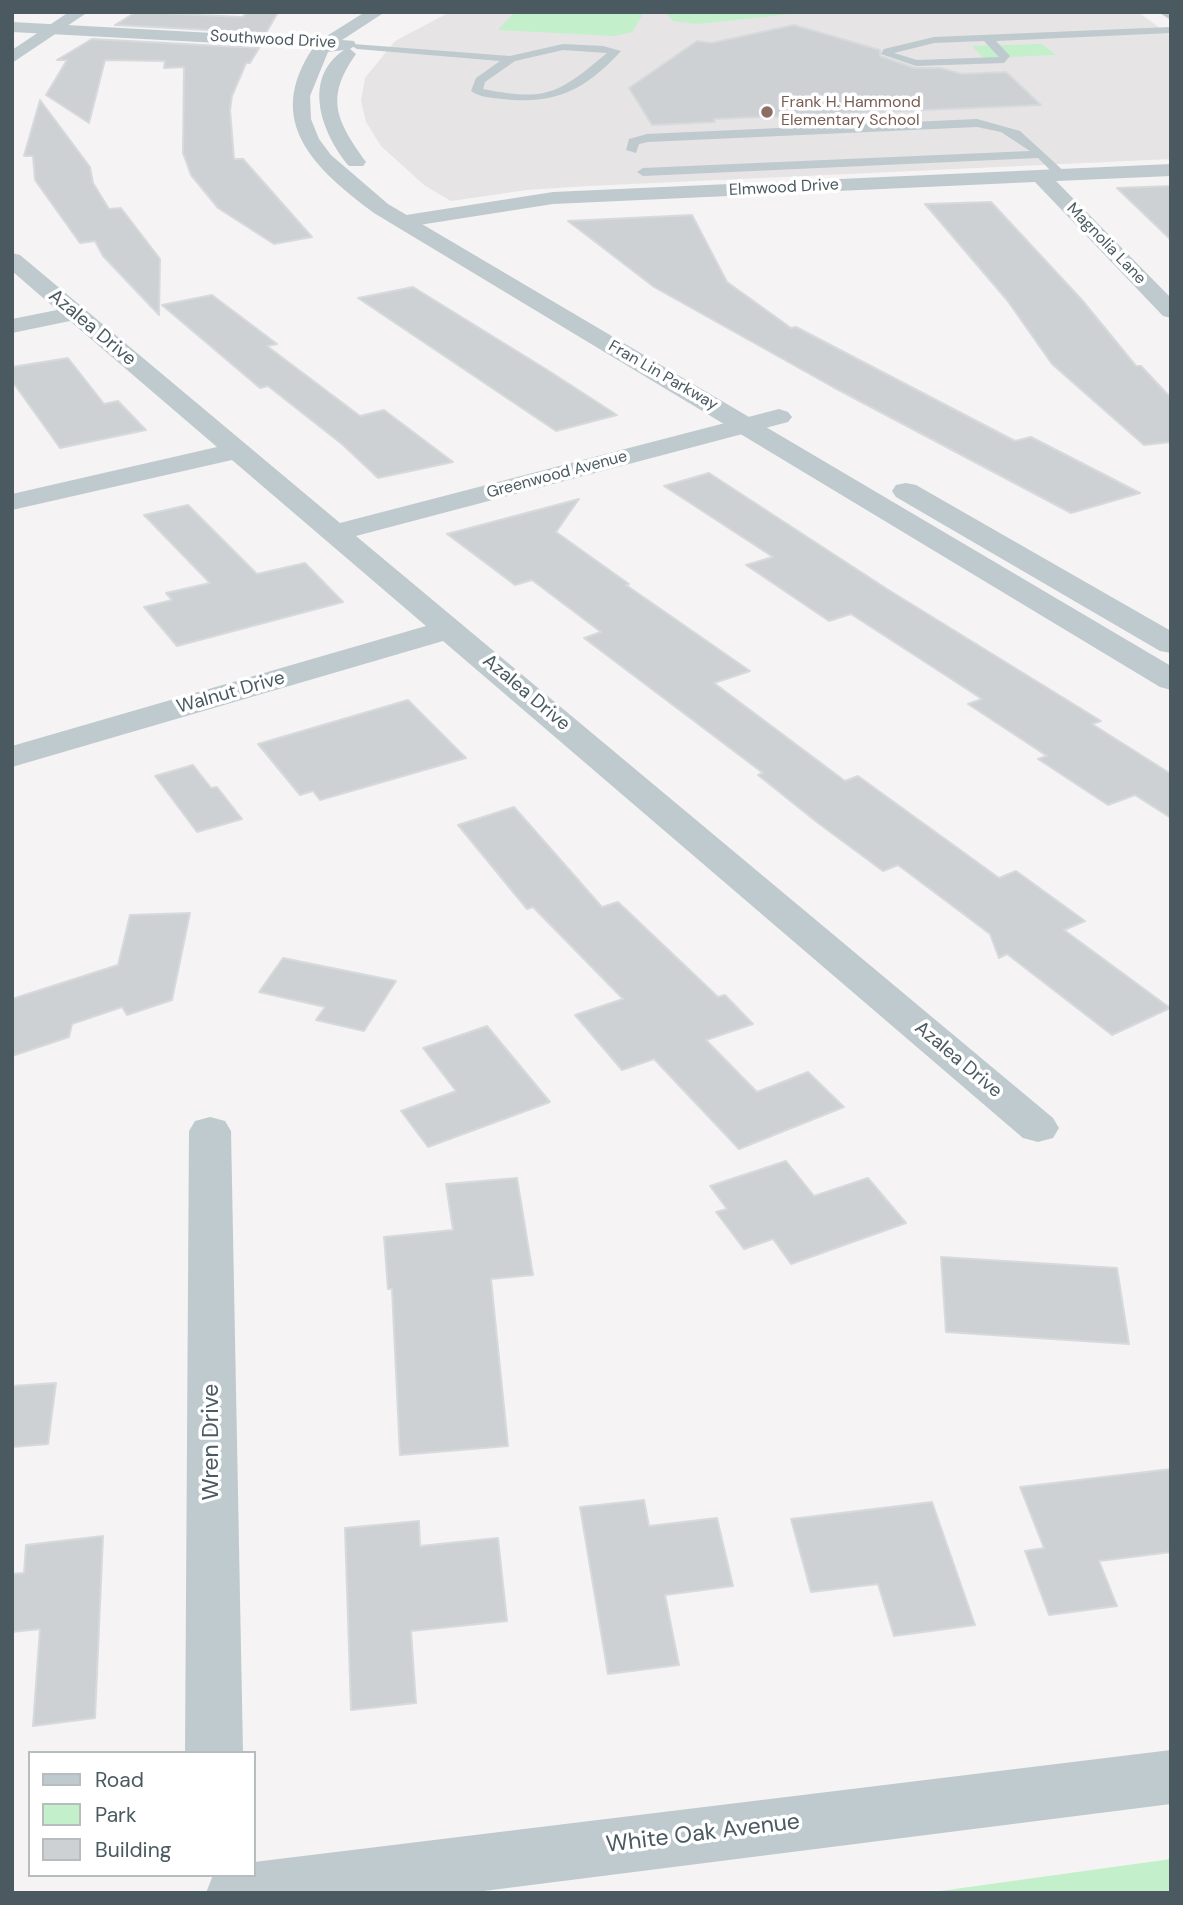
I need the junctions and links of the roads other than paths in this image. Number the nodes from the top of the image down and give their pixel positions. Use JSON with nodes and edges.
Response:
{"nodes":[{"id":1,"x":80,"y":12,"type":"edge"},
{"id":2,"x":376,"y":12,"type":"edge"},
{"id":3,"x":403,"y":12,"type":"edge"},
{"id":4,"x":1166,"y":12,"type":"edge"},
{"id":5,"x":1171,"y":15,"type":"edge"},
{"id":6,"x":12,"y":27,"type":"edge"},
{"id":7,"x":1171,"y":30,"type":"edge"},
{"id":8,"x":48,"y":32,"type":"junction"},
{"id":9,"x":12,"y":33,"type":"edge"},
{"id":10,"x":988,"y":38,"type":"junction"},
{"id":11,"x":325,"y":45,"type":"junction"},
{"id":12,"x":357,"y":46,"type":"junction"},
{"id":13,"x":12,"y":58,"type":"edge"},
{"id":14,"x":511,"y":58,"type":"junction"},
{"id":15,"x":1039,"y":154,"type":"junction"},
{"id":16,"x":1171,"y":170,"type":"edge"},
{"id":17,"x":643,"y":172,"type":"junction"},
{"id":18,"x":1051,"y":176,"type":"junction"},
{"id":19,"x":654,"y":194,"type":"junction"},
{"id":20,"x":433,"y":217,"type":"junction"},
{"id":21,"x":400,"y":222,"type":"junction"},
{"id":22,"x":12,"y":260,"type":"edge"},
{"id":23,"x":1171,"y":311,"type":"edge"},
{"id":24,"x":76,"y":313,"type":"junction"},
{"id":25,"x":12,"y":326,"type":"edge"},
{"id":26,"x":779,"y":417,"type":"junction"},
{"id":27,"x":747,"y":425,"type":"junction"},
{"id":28,"x":803,"y":431,"type":"dead end"},
{"id":29,"x":235,"y":451,"type":"junction"},
{"id":30,"x":886,"y":479,"type":"dead end"},
{"id":31,"x":12,"y":502,"type":"edge"},
{"id":32,"x":334,"y":533,"type":"junction"},
{"id":33,"x":450,"y":629,"type":"junction"},
{"id":34,"x":1171,"y":644,"type":"edge"},
{"id":35,"x":1171,"y":680,"type":"edge"},
{"id":36,"x":12,"y":757,"type":"edge"},
{"id":37,"x":1038,"y":1128,"type":"dead end"},
{"id":38,"x":210,"y":1131,"type":"dead end"},
{"id":39,"x":214,"y":1751,"type":"edge"},
{"id":40,"x":1171,"y":1777,"type":"edge"},
{"id":41,"x":314,"y":1887,"type":"edge"},
{"id":42,"x":236,"y":1893,"type":"edge"}],
"edges":[{"from":1,"to":8,"type":"street"},
{"from":2,"to":11,"type":"street"},
{"from":3,"to":12,"type":"street","name":"Fran Lin Parkway"},
{"from":4,"to":5,"type":"street"},
{"from":6,"to":8,"type":"street","name":"Southwood Drive"},
{"from":7,"to":10,"type":"lane"},
{"from":8,"to":9,"type":"street","name":"Southwood Drive"},
{"from":8,"to":11,"type":"street","name":"Southwood Drive"},
{"from":8,"to":13,"type":"street"},
{"from":10,"to":10,"type":"lane"},
{"from":11,"to":12,"type":"street","name":"Southwood Drive"},
{"from":11,"to":21,"type":"street","name":"Fran Lin Parkway"},
{"from":12,"to":14,"type":"lane"},
{"from":12,"to":20,"type":"street","name":"Fran Lin Parkway"},
{"from":14,"to":14,"type":"lane"},
{"from":15,"to":17,"type":"lane"},
{"from":15,"to":17,"type":"lane"},
{"from":15,"to":18,"type":"lane"},
{"from":16,"to":18,"type":"street","name":"Elmwood Drive"},
{"from":17,"to":19,"type":"lane"},
{"from":18,"to":19,"type":"street","name":"Elmwood Drive"},
{"from":18,"to":23,"type":"street","name":"Magnolia Lane"},
{"from":19,"to":20,"type":"street","name":"Elmwood Drive"},
{"from":20,"to":21,"type":"street","name":"Elmwood Drive"},
{"from":20,"to":26,"type":"street","name":"Fran Lin Parkway"},
{"from":21,"to":27,"type":"street","name":"Fran Lin Parkway"},
{"from":22,"to":24,"type":"street","name":"Azalea Drive"},
{"from":24,"to":25,"type":"street"},
{"from":24,"to":29,"type":"street","name":"Azalea Drive"},
{"from":26,"to":27,"type":"street","name":"Greenwood Avenue"},
{"from":26,"to":28,"type":"street","name":"Fran Lin Parkway"},
{"from":27,"to":32,"type":"street","name":"Greenwood Avenue"},
{"from":27,"to":35,"type":"street","name":"Fran Lin Parkway"},
{"from":29,"to":31,"type":"street"},
{"from":29,"to":32,"type":"street","name":"Azalea Drive"},
{"from":30,"to":34,"type":"street"},
{"from":32,"to":33,"type":"street","name":"Azalea Drive"},
{"from":33,"to":36,"type":"street","name":"Walnut Drive"},
{"from":33,"to":37,"type":"street","name":"Azalea Drive"},
{"from":38,"to":39,"type":"street","name":"Wren Drive"},
{"from":40,"to":41,"type":"street","name":"White Oak Avenue"},
{"from":41,"to":42,"type":"street","name":"White Oak Avenue"}]}
